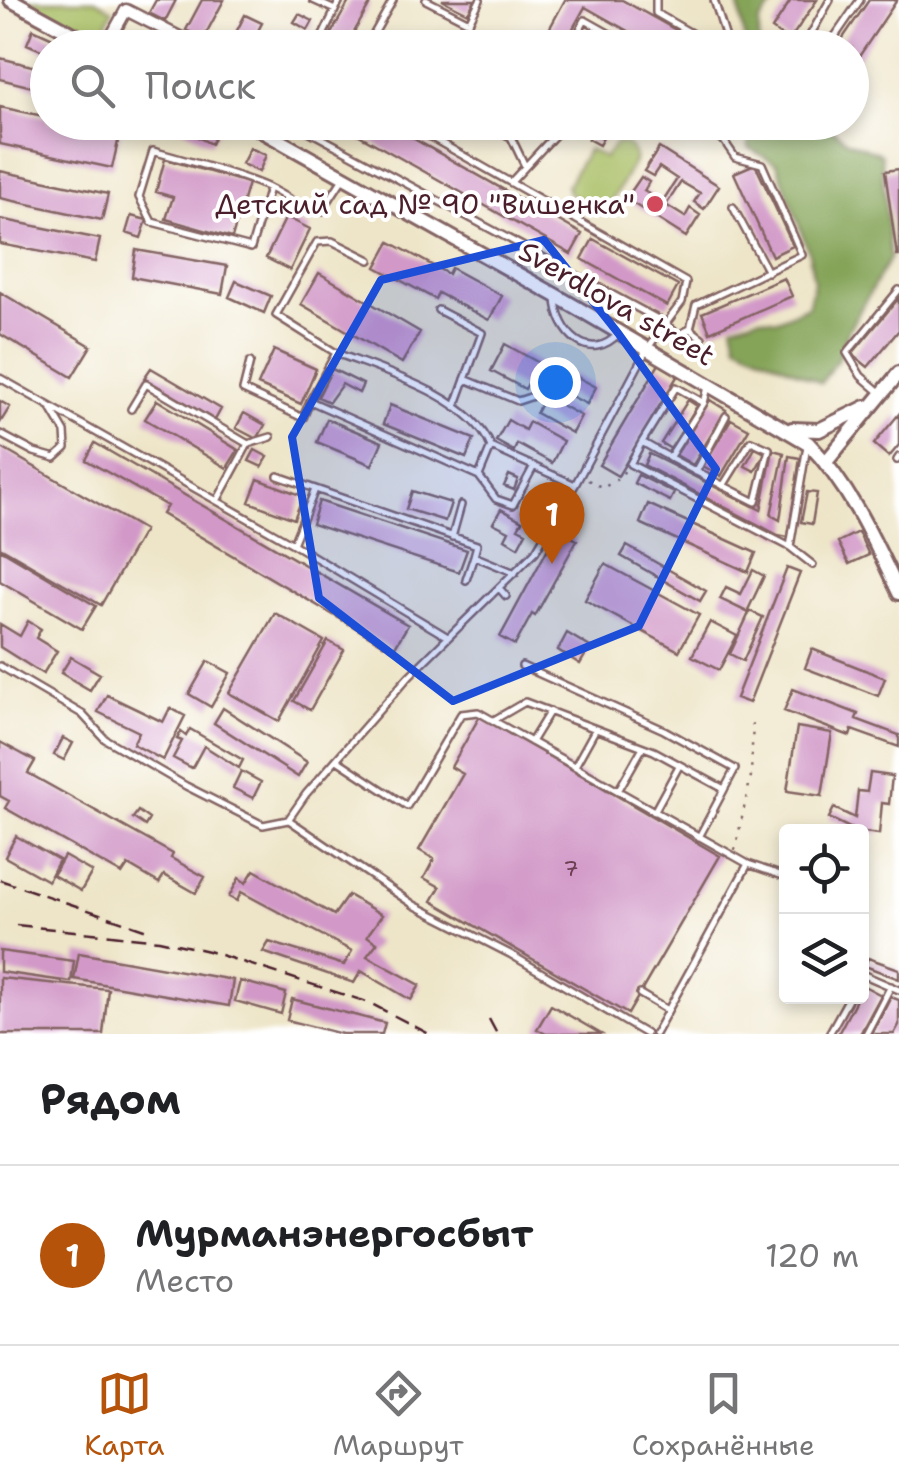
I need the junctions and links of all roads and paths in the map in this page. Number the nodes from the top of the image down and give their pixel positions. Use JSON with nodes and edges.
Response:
{"nodes":[{"id":1,"x":11,"y":0,"type":"edge"},
{"id":2,"x":313,"y":0,"type":"edge"},
{"id":3,"x":340,"y":0,"type":"edge"},
{"id":4,"x":393,"y":0,"type":"edge"},
{"id":5,"x":426,"y":0,"type":"edge"},
{"id":6,"x":480,"y":0,"type":"edge"},
{"id":7,"x":656,"y":0,"type":"edge"},
{"id":8,"x":714,"y":0,"type":"edge"},
{"id":9,"x":830,"y":0,"type":"edge"},
{"id":10,"x":860,"y":0,"type":"edge"},
{"id":11,"x":128,"y":5,"type":"edge"},
{"id":12,"x":335,"y":10,"type":"junction"},
{"id":13,"x":67,"y":30,"type":"edge"},
{"id":14,"x":112,"y":30,"type":"edge"},
{"id":15,"x":170,"y":30,"type":"edge"},
{"id":16,"x":326,"y":30,"type":"edge"},
{"id":17,"x":376,"y":30,"type":"edge"},
{"id":18,"x":580,"y":30,"type":"edge"},
{"id":19,"x":603,"y":30,"type":"edge"},
{"id":20,"x":686,"y":30,"type":"edge"},
{"id":21,"x":723,"y":30,"type":"edge"},
{"id":22,"x":813,"y":30,"type":"edge"},
{"id":23,"x":839,"y":30,"type":"edge"},
{"id":24,"x":288,"y":140,"type":"edge"},
{"id":25,"x":325,"y":140,"type":"edge"},
{"id":26,"x":437,"y":140,"type":"edge"},
{"id":27,"x":512,"y":140,"type":"edge"},
{"id":28,"x":550,"y":140,"type":"edge"},
{"id":29,"x":724,"y":141,"type":"joint"},
{"id":30,"x":734,"y":143,"type":"dead end"},
{"id":31,"x":525,"y":166,"type":"junction"},
{"id":32,"x":344,"y":177,"type":"junction"},
{"id":33,"x":512,"y":181,"type":"junction"},
{"id":34,"x":269,"y":188,"type":"junction"},
{"id":35,"x":733,"y":207,"type":"dead end"},
{"id":36,"x":370,"y":260,"type":"dead end"},
{"id":37,"x":768,"y":272,"type":"junction"},
{"id":38,"x":899,"y":290,"type":"edge"},
{"id":39,"x":556,"y":295,"type":"junction"},
{"id":40,"x":438,"y":310,"type":"dead end"},
{"id":41,"x":665,"y":323,"type":"junction"},
{"id":42,"x":690,"y":329,"type":"junction"},
{"id":43,"x":619,"y":332,"type":"junction"},
{"id":44,"x":702,"y":338,"type":"dead end"},
{"id":45,"x":647,"y":349,"type":"junction"},
{"id":46,"x":336,"y":353,"type":"junction"},
{"id":47,"x":250,"y":362,"type":"dead end"},
{"id":48,"x":899,"y":373,"type":"edge"},
{"id":49,"x":0,"y":378,"type":"edge"},
{"id":50,"x":564,"y":378,"type":"dead end"},
{"id":51,"x":465,"y":379,"type":"junction"},
{"id":52,"x":709,"y":386,"type":"junction"},
{"id":53,"x":879,"y":397,"type":"junction"},
{"id":54,"x":310,"y":401,"type":"junction"},
{"id":55,"x":704,"y":403,"type":"junction"},
{"id":56,"x":51,"y":407,"type":"junction"},
{"id":57,"x":455,"y":408,"type":"junction"},
{"id":58,"x":130,"y":409,"type":"dead end"},
{"id":59,"x":726,"y":416,"type":"dead end"},
{"id":60,"x":784,"y":428,"type":"junction"},
{"id":61,"x":0,"y":434,"type":"edge"},
{"id":62,"x":271,"y":437,"type":"dead end"},
{"id":63,"x":642,"y":442,"type":"junction"},
{"id":64,"x":808,"y":443,"type":"junction"},
{"id":65,"x":248,"y":444,"type":"junction"},
{"id":66,"x":491,"y":447,"type":"junction"},
{"id":67,"x":669,"y":458,"type":"junction"},
{"id":68,"x":826,"y":462,"type":"junction"},
{"id":69,"x":630,"y":464,"type":"junction"},
{"id":70,"x":534,"y":466,"type":"junction"},
{"id":71,"x":696,"y":472,"type":"junction"},
{"id":72,"x":278,"y":476,"type":"dead end"},
{"id":73,"x":479,"y":476,"type":"junction"},
{"id":74,"x":580,"y":476,"type":"junction"},
{"id":75,"x":575,"y":485,"type":"junction"},
{"id":76,"x":723,"y":486,"type":"junction"},
{"id":77,"x":314,"y":491,"type":"junction"},
{"id":78,"x":217,"y":502,"type":"junction"},
{"id":79,"x":460,"y":505,"type":"dead end"},
{"id":80,"x":452,"y":537,"type":"junction"},
{"id":81,"x":292,"y":544,"type":"junction"},
{"id":82,"x":790,"y":547,"type":"junction"},
{"id":83,"x":474,"y":556,"type":"junction"},
{"id":84,"x":813,"y":565,"type":"dead end"},
{"id":85,"x":515,"y":573,"type":"junction"},
{"id":86,"x":466,"y":580,"type":"dead end"},
{"id":87,"x":499,"y":588,"type":"junction"},
{"id":88,"x":899,"y":593,"type":"edge"},
{"id":89,"x":506,"y":596,"type":"dead end"},
{"id":90,"x":446,"y":636,"type":"junction"},
{"id":91,"x":0,"y":666,"type":"edge"},
{"id":92,"x":522,"y":666,"type":"dead end"},
{"id":93,"x":550,"y":711,"type":"junction"},
{"id":94,"x":753,"y":718,"type":"dead end"},
{"id":95,"x":494,"y":720,"type":"junction"},
{"id":96,"x":596,"y":729,"type":"junction"},
{"id":97,"x":532,"y":742,"type":"junction"},
{"id":98,"x":642,"y":747,"type":"junction"},
{"id":99,"x":337,"y":760,"type":"junction"},
{"id":100,"x":679,"y":765,"type":"junction"},
{"id":101,"x":574,"y":766,"type":"junction"},
{"id":102,"x":724,"y":790,"type":"junction"},
{"id":103,"x":618,"y":791,"type":"junction"},
{"id":104,"x":654,"y":812,"type":"junction"},
{"id":105,"x":288,"y":820,"type":"junction"},
{"id":106,"x":698,"y":837,"type":"junction"},
{"id":107,"x":733,"y":856,"type":"junction"},
{"id":108,"x":748,"y":864,"type":"junction"},
{"id":109,"x":779,"y":875,"type":"edge"},
{"id":110,"x":869,"y":978,"type":"edge"},
{"id":111,"x":891,"y":986,"type":"junction"},
{"id":112,"x":899,"y":990,"type":"edge"},
{"id":113,"x":640,"y":994,"type":"dead end"},
{"id":114,"x":846,"y":1004,"type":"edge"},
{"id":115,"x":668,"y":1010,"type":"junction"},
{"id":116,"x":646,"y":1034,"type":"edge"},
{"id":117,"x":654,"y":1034,"type":"edge"},
{"id":118,"x":829,"y":1034,"type":"edge"},
{"id":119,"x":866,"y":1034,"type":"edge"}],
"edges":[{"from":1,"to":13,"type":"street"},
{"from":2,"to":12,"type":"lane"},
{"from":3,"to":12,"type":"lane"},
{"from":4,"to":17,"type":"lane"},
{"from":5,"to":6,"type":"lane"},
{"from":7,"to":20,"type":"lane"},
{"from":8,"to":21,"type":"lane"},
{"from":9,"to":22,"type":"lane"},
{"from":10,"to":23,"type":"lane"},
{"from":11,"to":14,"type":"street"},
{"from":11,"to":15,"type":"street"},
{"from":12,"to":16,"type":"lane"},
{"from":18,"to":19,"type":"lane"},
{"from":24,"to":32,"type":"street","name":"Sverdlova street"},
{"from":25,"to":41,"type":"lane"},
{"from":26,"to":33,"type":"lane"},
{"from":27,"to":31,"type":"lane"},
{"from":28,"to":31,"type":"lane"},
{"from":29,"to":30,"type":"lane"},
{"from":29,"to":37,"type":"lane"},
{"from":31,"to":33,"type":"lane"},
{"from":32,"to":34,"type":"lane"},
{"from":32,"to":39,"type":"street","name":"Sverdlova street"},
{"from":33,"to":41,"type":"lane"},
{"from":34,"to":34,"type":"lane"},
{"from":35,"to":37,"type":"lane"},
{"from":36,"to":46,"type":"lane"},
{"from":37,"to":42,"type":"lane"},
{"from":38,"to":53,"type":"lane"},
{"from":39,"to":43,"type":"street","name":"Sverdlova street"},
{"from":39,"to":43,"type":"lane"},
{"from":40,"to":51,"type":"lane"},
{"from":41,"to":42,"type":"lane"},
{"from":41,"to":45,"type":"lane"},
{"from":42,"to":44,"type":"lane"},
{"from":43,"to":45,"type":"street","name":"Sverdlova street"},
{"from":45,"to":52,"type":"street","name":"Sverdlova street"},
{"from":45,"to":74,"type":"lane"},
{"from":46,"to":54,"type":"lane"},
{"from":46,"to":57,"type":"lane"},
{"from":47,"to":54,"type":"lane"},
{"from":48,"to":53,"type":"street"},
{"from":49,"to":56,"type":"lane"},
{"from":50,"to":51,"type":"lane"},
{"from":51,"to":57,"type":"lane"},
{"from":52,"to":55,"type":"lane"},
{"from":52,"to":60,"type":"street","name":"Sverdlova street"},
{"from":53,"to":60,"type":"street"},
{"from":53,"to":68,"type":"street"},
{"from":54,"to":73,"type":"lane"},
{"from":55,"to":63,"type":"lane"},
{"from":55,"to":67,"type":"lane"},
{"from":56,"to":61,"type":"lane"},
{"from":56,"to":78,"type":"lane"},
{"from":57,"to":66,"type":"lane"},
{"from":58,"to":65,"type":"lane"},
{"from":59,"to":71,"type":"lane"},
{"from":60,"to":64,"type":"street","name":"Sverdlova street"},
{"from":62,"to":65,"type":"lane"},
{"from":63,"to":67,"type":"lane"},
{"from":63,"to":69,"type":"lane"},
{"from":64,"to":68,"type":"street","name":"Sverdlova street"},
{"from":64,"to":82,"type":"lane"},
{"from":65,"to":78,"type":"lane"},
{"from":66,"to":70,"type":"lane"},
{"from":66,"to":73,"type":"lane"},
{"from":67,"to":71,"type":"lane"},
{"from":68,"to":88,"type":"street","name":"Sverdlova street"},
{"from":69,"to":74,"type":"path"},
{"from":69,"to":82,"type":"lane"},
{"from":70,"to":73,"type":"lane"},
{"from":70,"to":75,"type":"lane"},
{"from":71,"to":76,"type":"lane"},
{"from":72,"to":77,"type":"lane"},
{"from":74,"to":75,"type":"lane"},
{"from":75,"to":85,"type":"lane"},
{"from":76,"to":76,"type":"lane"},
{"from":77,"to":80,"type":"lane"},
{"from":77,"to":81,"type":"lane"},
{"from":78,"to":81,"type":"lane"},
{"from":79,"to":80,"type":"lane"},
{"from":80,"to":83,"type":"lane"},
{"from":81,"to":90,"type":"lane"},
{"from":82,"to":84,"type":"lane"},
{"from":83,"to":85,"type":"lane"},
{"from":83,"to":86,"type":"lane"},
{"from":85,"to":87,"type":"lane"},
{"from":87,"to":89,"type":"lane"},
{"from":87,"to":90,"type":"lane"},
{"from":90,"to":99,"type":"lane"},
{"from":91,"to":105,"type":"lane"},
{"from":92,"to":102,"type":"lane"},
{"from":93,"to":95,"type":"lane"},
{"from":93,"to":96,"type":"lane"},
{"from":93,"to":97,"type":"lane"},
{"from":94,"to":107,"type":"path"},
{"from":95,"to":97,"type":"lane"},
{"from":95,"to":99,"type":"lane"},
{"from":96,"to":98,"type":"lane"},
{"from":96,"to":101,"type":"lane"},
{"from":97,"to":101,"type":"lane"},
{"from":98,"to":100,"type":"lane"},
{"from":98,"to":103,"type":"lane"},
{"from":99,"to":105,"type":"lane"},
{"from":100,"to":102,"type":"lane"},
{"from":100,"to":104,"type":"lane"},
{"from":101,"to":103,"type":"lane"},
{"from":102,"to":106,"type":"lane"},
{"from":103,"to":104,"type":"lane"},
{"from":104,"to":106,"type":"lane"},
{"from":105,"to":116,"type":"lane"},
{"from":106,"to":107,"type":"lane"},
{"from":107,"to":108,"type":"lane"},
{"from":108,"to":109,"type":"lane"},
{"from":108,"to":115,"type":"lane"},
{"from":110,"to":111,"type":"lane"},
{"from":111,"to":112,"type":"lane"},
{"from":111,"to":119,"type":"lane"},
{"from":113,"to":115,"type":"lane"},
{"from":114,"to":118,"type":"lane"},
{"from":115,"to":117,"type":"lane"}]}
